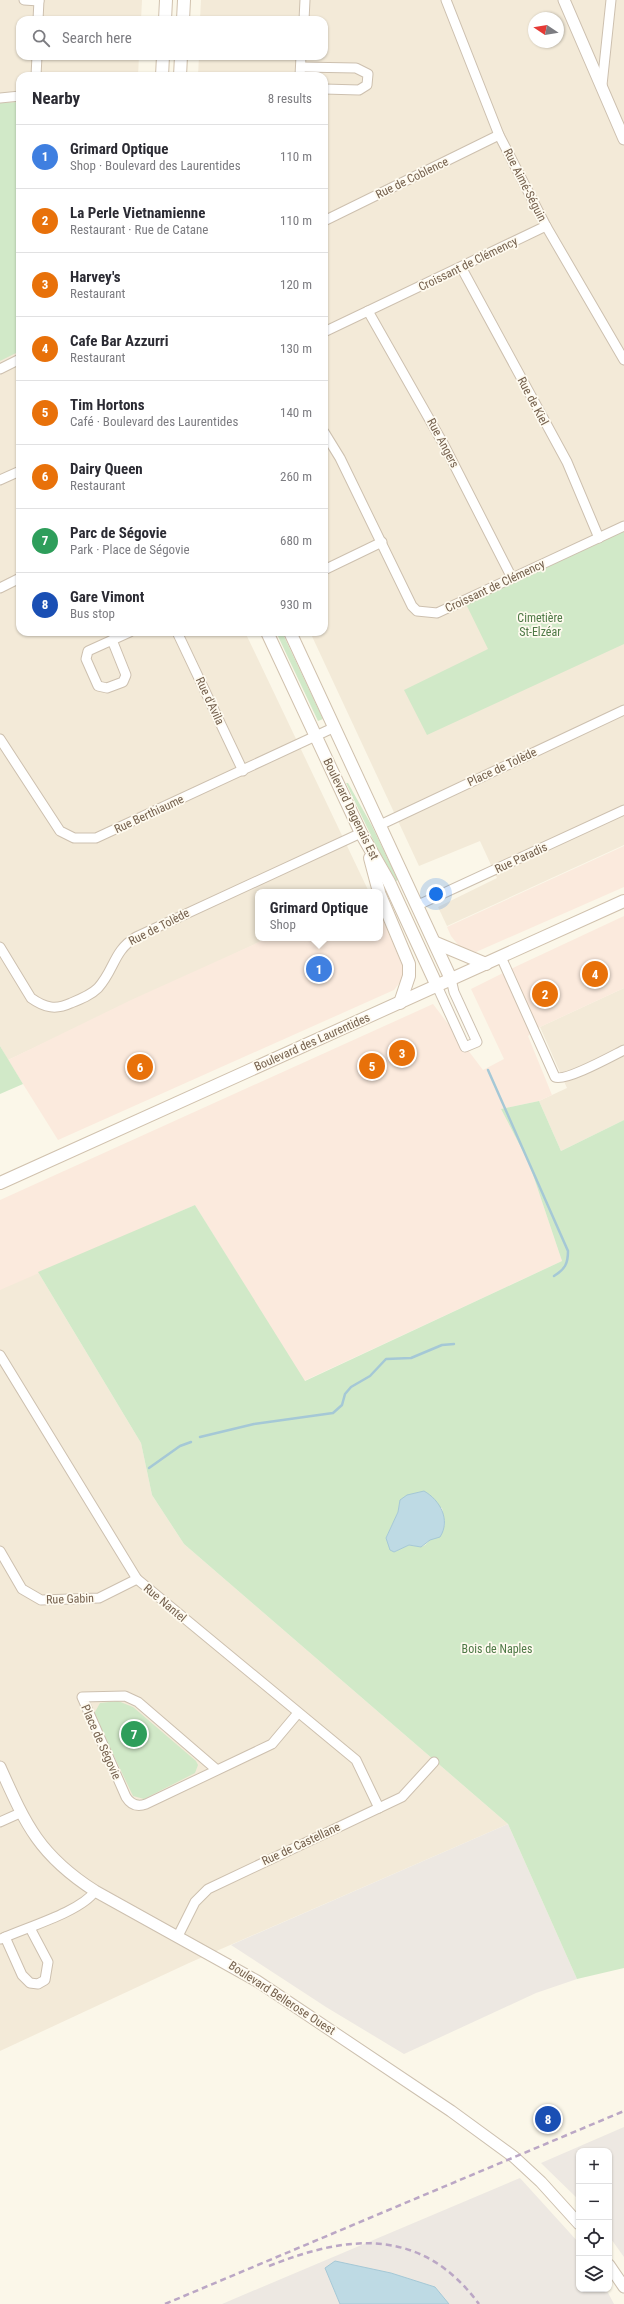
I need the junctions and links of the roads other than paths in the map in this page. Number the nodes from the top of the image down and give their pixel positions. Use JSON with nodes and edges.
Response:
{"nodes":[{"id":1,"x":24,"y":0,"type":"edge"},
{"id":2,"x":39,"y":0,"type":"edge"},
{"id":3,"x":166,"y":0,"type":"edge"},
{"id":4,"x":184,"y":0,"type":"edge"},
{"id":5,"x":305,"y":0,"type":"edge"},
{"id":6,"x":446,"y":0,"type":"edge"},
{"id":7,"x":564,"y":0,"type":"edge"},
{"id":8,"x":611,"y":0,"type":"edge"},
{"id":9,"x":38,"y":16,"type":"edge"},
{"id":10,"x":165,"y":16,"type":"edge"},
{"id":11,"x":183,"y":16,"type":"edge"},
{"id":12,"x":304,"y":16,"type":"edge"},
{"id":13,"x":37,"y":60,"type":"edge"},
{"id":14,"x":163,"y":60,"type":"edge"},
{"id":15,"x":182,"y":60,"type":"edge"},
{"id":16,"x":302,"y":60,"type":"edge"},
{"id":17,"x":301,"y":71,"type":"edge"},
{"id":18,"x":36,"y":72,"type":"edge"},
{"id":19,"x":162,"y":72,"type":"edge"},
{"id":20,"x":180,"y":72,"type":"edge"},
{"id":21,"x":602,"y":85,"type":"junction"},
{"id":22,"x":328,"y":89,"type":"edge"},
{"id":23,"x":16,"y":96,"type":"edge"},
{"id":24,"x":0,"y":98,"type":"edge"},
{"id":25,"x":621,"y":126,"type":"edge"},
{"id":26,"x":499,"y":135,"type":"junction"},
{"id":27,"x":624,"y":139,"type":"edge"},
{"id":28,"x":328,"y":218,"type":"edge"},
{"id":29,"x":546,"y":226,"type":"junction"},
{"id":30,"x":461,"y":267,"type":"junction"},
{"id":31,"x":368,"y":311,"type":"junction"},
{"id":32,"x":328,"y":330,"type":"edge"},
{"id":33,"x":624,"y":360,"type":"edge"},
{"id":34,"x":16,"y":362,"type":"edge"},
{"id":35,"x":0,"y":369,"type":"edge"},
{"id":36,"x":328,"y":438,"type":"edge"},
{"id":37,"x":16,"y":473,"type":"edge"},
{"id":38,"x":0,"y":480,"type":"edge"},
{"id":39,"x":624,"y":526,"type":"edge"},
{"id":40,"x":599,"y":538,"type":"junction"},
{"id":41,"x":382,"y":542,"type":"junction"},
{"id":42,"x":328,"y":568,"type":"edge"},
{"id":43,"x":512,"y":578,"type":"junction"},
{"id":44,"x":16,"y":580,"type":"edge"},
{"id":45,"x":0,"y":588,"type":"edge"},
{"id":46,"x":121,"y":636,"type":"edge"},
{"id":47,"x":179,"y":636,"type":"edge"},
{"id":48,"x":269,"y":636,"type":"edge"},
{"id":49,"x":292,"y":636,"type":"edge"},
{"id":50,"x":112,"y":640,"type":"junction"},
{"id":51,"x":624,"y":710,"type":"edge"},
{"id":52,"x":335,"y":727,"type":"junction"},
{"id":53,"x":316,"y":736,"type":"junction"},
{"id":54,"x":0,"y":739,"type":"edge"},
{"id":55,"x":243,"y":770,"type":"junction"},
{"id":56,"x":624,"y":810,"type":"edge"},
{"id":57,"x":380,"y":825,"type":"junction"},
{"id":58,"x":364,"y":838,"type":"junction"},
{"id":59,"x":378,"y":889,"type":"edge"},
{"id":60,"x":624,"y":901,"type":"edge"},
{"id":61,"x":383,"y":902,"type":"edge"},
{"id":62,"x":418,"y":905,"type":"junction"},
{"id":63,"x":436,"y":943,"type":"junction"},
{"id":64,"x":0,"y":947,"type":"edge"},
{"id":65,"x":501,"y":957,"type":"junction"},
{"id":66,"x":486,"y":964,"type":"junction"},
{"id":67,"x":451,"y":979,"type":"junction"},
{"id":68,"x":437,"y":986,"type":"junction"},
{"id":69,"x":400,"y":1003,"type":"junction"},
{"id":70,"x":624,"y":1050,"type":"edge"},
{"id":71,"x":0,"y":1183,"type":"edge"},
{"id":72,"x":0,"y":1355,"type":"edge"},
{"id":73,"x":0,"y":1551,"type":"edge"},
{"id":74,"x":136,"y":1579,"type":"junction"},
{"id":75,"x":298,"y":1713,"type":"junction"},
{"id":76,"x":434,"y":1762,"type":"dead end"},
{"id":77,"x":0,"y":1767,"type":"edge"},
{"id":78,"x":217,"y":1770,"type":"junction"},
{"id":79,"x":380,"y":1808,"type":"junction"},
{"id":80,"x":20,"y":1813,"type":"junction"},
{"id":81,"x":0,"y":1822,"type":"edge"},
{"id":82,"x":94,"y":1891,"type":"junction"},
{"id":83,"x":30,"y":1928,"type":"junction"},
{"id":84,"x":178,"y":1936,"type":"junction"},
{"id":85,"x":2,"y":1938,"type":"edge"},
{"id":86,"x":576,"y":2221,"type":"edge"},
{"id":87,"x":612,"y":2269,"type":"edge"},
{"id":88,"x":624,"y":2287,"type":"edge"}],
"edges":[{"from":1,"to":2,"type":"street"},
{"from":2,"to":9,"type":"street"},
{"from":3,"to":10,"type":"main road"},
{"from":4,"to":11,"type":"main road"},
{"from":5,"to":12,"type":"street"},
{"from":6,"to":26,"type":"street","name":"Rue Aimé-Séguin"},
{"from":7,"to":21,"type":"street"},
{"from":8,"to":21,"type":"street"},
{"from":13,"to":18,"type":"street"},
{"from":14,"to":19,"type":"main road"},
{"from":15,"to":20,"type":"main road"},
{"from":16,"to":17,"type":"street"},
{"from":17,"to":22,"type":"street"},
{"from":21,"to":25,"type":"street"},
{"from":23,"to":24,"type":"street"},
{"from":25,"to":27,"type":"street"},
{"from":26,"to":28,"type":"street","name":"Rue de Coblence"},
{"from":26,"to":29,"type":"street","name":"Rue Aimé-Séguin"},
{"from":29,"to":30,"type":"street","name":"Croissant de Clémency"},
{"from":29,"to":33,"type":"street","name":"Rue Aimé-Séguin"},
{"from":30,"to":31,"type":"street","name":"Croissant de Clémency"},
{"from":30,"to":40,"type":"street","name":"Rue de Kiel"},
{"from":31,"to":32,"type":"street","name":"Croissant de Clémency"},
{"from":31,"to":43,"type":"street","name":"Rue Angers"},
{"from":34,"to":35,"type":"street"},
{"from":36,"to":41,"type":"street","name":"Croissant de Clémency"},
{"from":37,"to":38,"type":"street"},
{"from":39,"to":40,"type":"street","name":"Croissant de Clémency"},
{"from":40,"to":43,"type":"street","name":"Croissant de Clémency"},
{"from":41,"to":42,"type":"street"},
{"from":41,"to":43,"type":"street","name":"Croissant de Clémency"},
{"from":44,"to":45,"type":"street"},
{"from":46,"to":50,"type":"street"},
{"from":47,"to":55,"type":"street","name":"Rue d'Avila"},
{"from":48,"to":53,"type":"main road","name":"Boulevard Dagenais Est"},
{"from":49,"to":52,"type":"main road","name":"Boulevard Dagenais Est"},
{"from":50,"to":50,"type":"street"},
{"from":51,"to":57,"type":"street","name":"Place de Tolède"},
{"from":52,"to":53,"type":"street","name":"Rue Berthiaume"},
{"from":52,"to":57,"type":"main road","name":"Boulevard Dagenais Est"},
{"from":53,"to":55,"type":"street","name":"Rue Berthiaume"},
{"from":53,"to":58,"type":"main road","name":"Boulevard Dagenais Est"},
{"from":54,"to":55,"type":"street","name":"Rue Berthiaume"},
{"from":56,"to":62,"type":"street","name":"Rue Paradis"},
{"from":57,"to":62,"type":"main road","name":"Boulevard Dagenais Est"},
{"from":58,"to":59,"type":"main road"},
{"from":58,"to":64,"type":"street","name":"Rue de Tolède"},
{"from":58,"to":68,"type":"main road","name":"Boulevard Dagenais Est"},
{"from":60,"to":65,"type":"main road","name":"Boulevard des Laurentides"},
{"from":61,"to":69,"type":"main road"},
{"from":62,"to":63,"type":"main road","name":"Boulevard Dagenais Est"},
{"from":63,"to":66,"type":"main road"},
{"from":63,"to":67,"type":"main road","name":"Boulevard Dagenais Est"},
{"from":65,"to":66,"type":"main road","name":"Boulevard des Laurentides"},
{"from":65,"to":70,"type":"street"},
{"from":66,"to":67,"type":"main road","name":"Boulevard des Laurentides"},
{"from":67,"to":68,"type":"main road","name":"Boulevard des Laurentides"},
{"from":67,"to":68,"type":"street"},
{"from":68,"to":69,"type":"main road","name":"Boulevard des Laurentides"},
{"from":69,"to":71,"type":"main road","name":"Boulevard des Laurentides"},
{"from":72,"to":74,"type":"street","name":"Rue Nantel"},
{"from":73,"to":74,"type":"street","name":"Rue Gabin"},
{"from":74,"to":75,"type":"street","name":"Rue Nantel"},
{"from":75,"to":78,"type":"street","name":"Place de Ségovie"},
{"from":75,"to":79,"type":"street","name":"Rue Nantel"},
{"from":76,"to":79,"type":"street","name":"Rue de Castellane"},
{"from":77,"to":80,"type":"street","name":"Boulevard Bellerose Ouest"},
{"from":78,"to":78,"type":"street","name":"Place de Ségovie"},
{"from":79,"to":84,"type":"street","name":"Rue de Castellane"},
{"from":80,"to":81,"type":"street"},
{"from":80,"to":82,"type":"street","name":"Boulevard Bellerose Ouest"},
{"from":82,"to":83,"type":"street"},
{"from":82,"to":84,"type":"street","name":"Boulevard Bellerose Ouest"},
{"from":83,"to":85,"type":"street"},
{"from":83,"to":85,"type":"street"},
{"from":84,"to":86,"type":"street","name":"Boulevard Bellerose Ouest"},
{"from":87,"to":88,"type":"street"}]}
